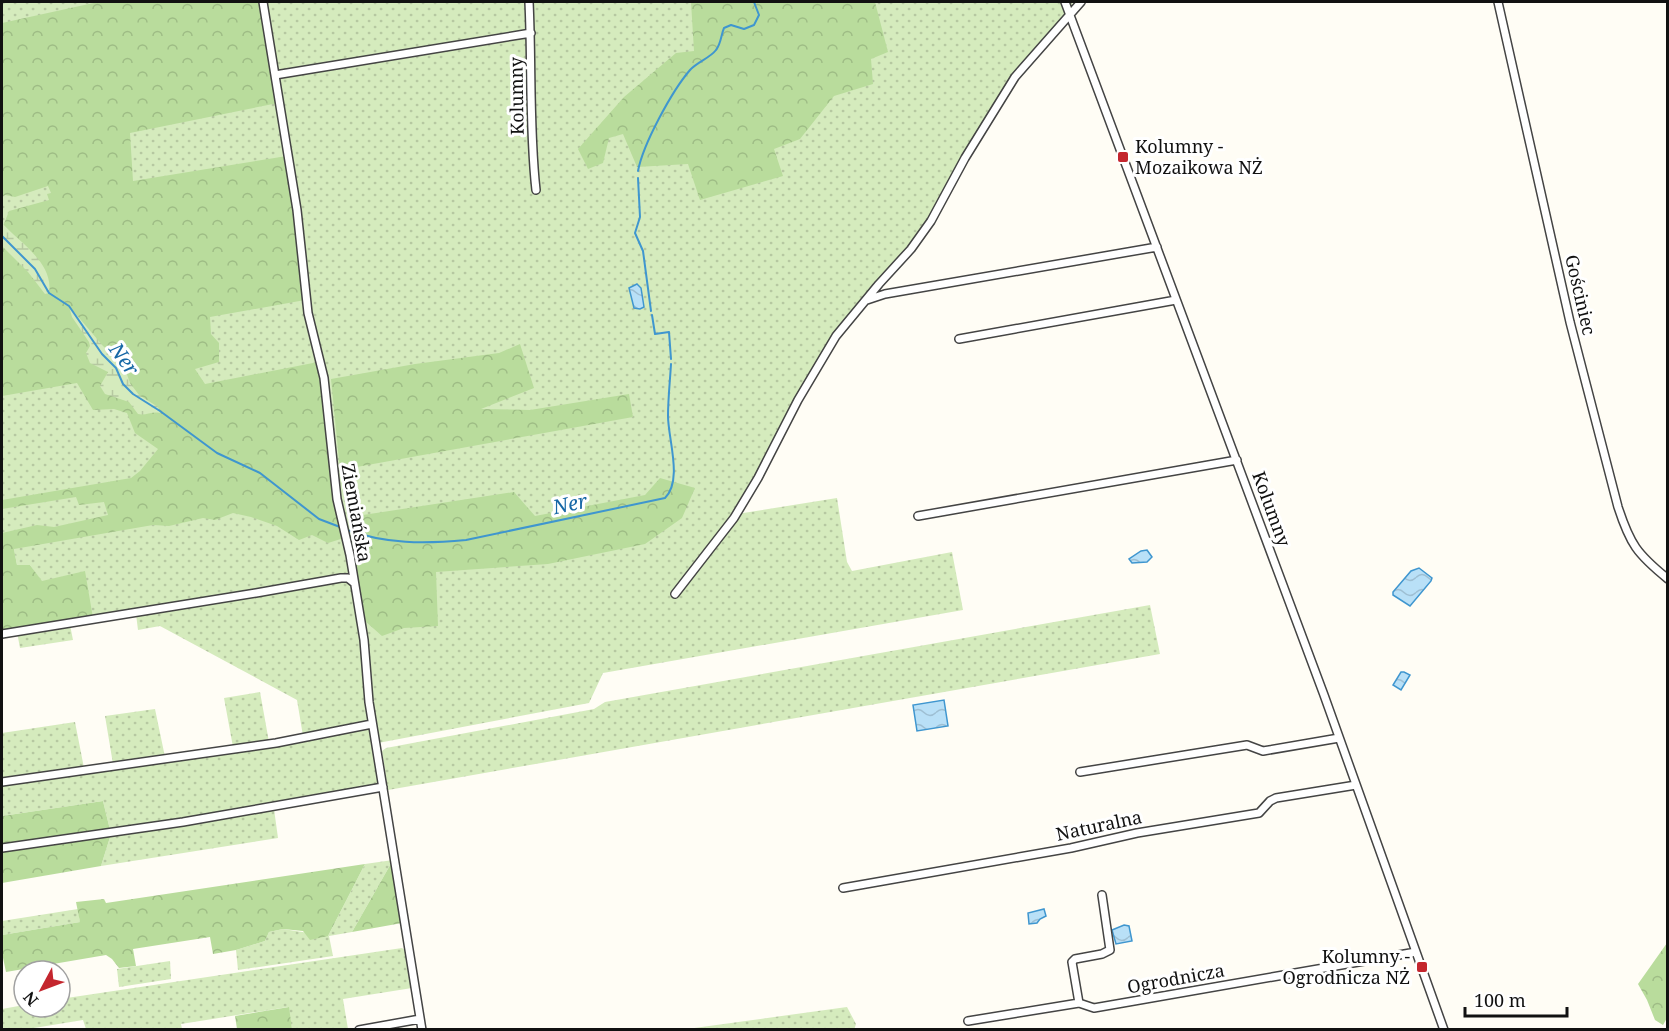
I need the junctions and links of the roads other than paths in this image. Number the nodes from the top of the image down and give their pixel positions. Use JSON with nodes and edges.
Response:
{"nodes":[{"id":1,"x":263,"y":2,"type":"edge"},
{"id":2,"x":530,"y":2,"type":"edge"},
{"id":3,"x":1065,"y":2,"type":"edge"},
{"id":4,"x":1082,"y":2,"type":"edge"},
{"id":5,"x":1498,"y":2,"type":"edge"},
{"id":6,"x":1070,"y":14,"type":"junction"},
{"id":7,"x":531,"y":33,"type":"junction"},
{"id":8,"x":275,"y":75,"type":"junction"},
{"id":9,"x":536,"y":190,"type":"dead end"},
{"id":10,"x":1157,"y":248,"type":"junction"},
{"id":11,"x":1176,"y":300,"type":"junction"},
{"id":12,"x":866,"y":301,"type":"junction"},
{"id":13,"x":959,"y":339,"type":"dead end"},
{"id":14,"x":1237,"y":460,"type":"junction"},
{"id":15,"x":918,"y":516,"type":"dead end"},
{"id":16,"x":1668,"y":579,"type":"edge"},
{"id":17,"x":353,"y":582,"type":"junction"},
{"id":18,"x":675,"y":594,"type":"dead end"},
{"id":19,"x":2,"y":634,"type":"edge"},
{"id":20,"x":372,"y":724,"type":"junction"},
{"id":21,"x":1339,"y":738,"type":"junction"},
{"id":22,"x":1080,"y":772,"type":"dead end"},
{"id":23,"x":2,"y":782,"type":"edge"},
{"id":24,"x":1356,"y":785,"type":"junction"},
{"id":25,"x":383,"y":787,"type":"junction"},
{"id":26,"x":2,"y":848,"type":"edge"},
{"id":27,"x":843,"y":888,"type":"dead end"},
{"id":28,"x":1102,"y":895,"type":"dead end"},
{"id":29,"x":1416,"y":952,"type":"junction"},
{"id":30,"x":1079,"y":1003,"type":"junction"},
{"id":31,"x":420,"y":1019,"type":"junction"},
{"id":32,"x":968,"y":1021,"type":"dead end"},
{"id":33,"x":359,"y":1029,"type":"edge"},
{"id":34,"x":422,"y":1029,"type":"edge"},
{"id":35,"x":1444,"y":1029,"type":"edge"}],
"edges":[{"from":1,"to":8,"type":"street","name":"Ziemiańska"},
{"from":2,"to":7,"type":"street","name":"Kolumny"},
{"from":3,"to":6,"type":"street","name":"Kolumny"},
{"from":4,"to":6,"type":"street"},
{"from":5,"to":16,"type":"street","name":"Gościniec"},
{"from":6,"to":10,"type":"street","name":"Kolumny"},
{"from":6,"to":12,"type":"street"},
{"from":7,"to":8,"type":"street"},
{"from":7,"to":9,"type":"street","name":"Kolumny"},
{"from":8,"to":17,"type":"street","name":"Ziemiańska"},
{"from":10,"to":11,"type":"street","name":"Kolumny"},
{"from":10,"to":12,"type":"street"},
{"from":11,"to":13,"type":"street"},
{"from":11,"to":14,"type":"street","name":"Kolumny"},
{"from":12,"to":18,"type":"street"},
{"from":14,"to":15,"type":"street"},
{"from":14,"to":21,"type":"street","name":"Kolumny"},
{"from":17,"to":19,"type":"street"},
{"from":17,"to":20,"type":"street","name":"Ziemiańska"},
{"from":20,"to":23,"type":"street"},
{"from":20,"to":25,"type":"street","name":"Ziemiańska"},
{"from":21,"to":22,"type":"street"},
{"from":21,"to":24,"type":"street","name":"Kolumny"},
{"from":24,"to":27,"type":"street","name":"Naturalna"},
{"from":24,"to":29,"type":"street","name":"Kolumny"},
{"from":25,"to":26,"type":"street"},
{"from":25,"to":31,"type":"street","name":"Ziemiańska"},
{"from":28,"to":30,"type":"street"},
{"from":29,"to":30,"type":"street","name":"Ogrodnicza"},
{"from":29,"to":35,"type":"street","name":"Kolumny"},
{"from":30,"to":32,"type":"street","name":"Ogrodnicza"},
{"from":31,"to":33,"type":"street"},
{"from":31,"to":34,"type":"street","name":"Ziemiańska"}]}
